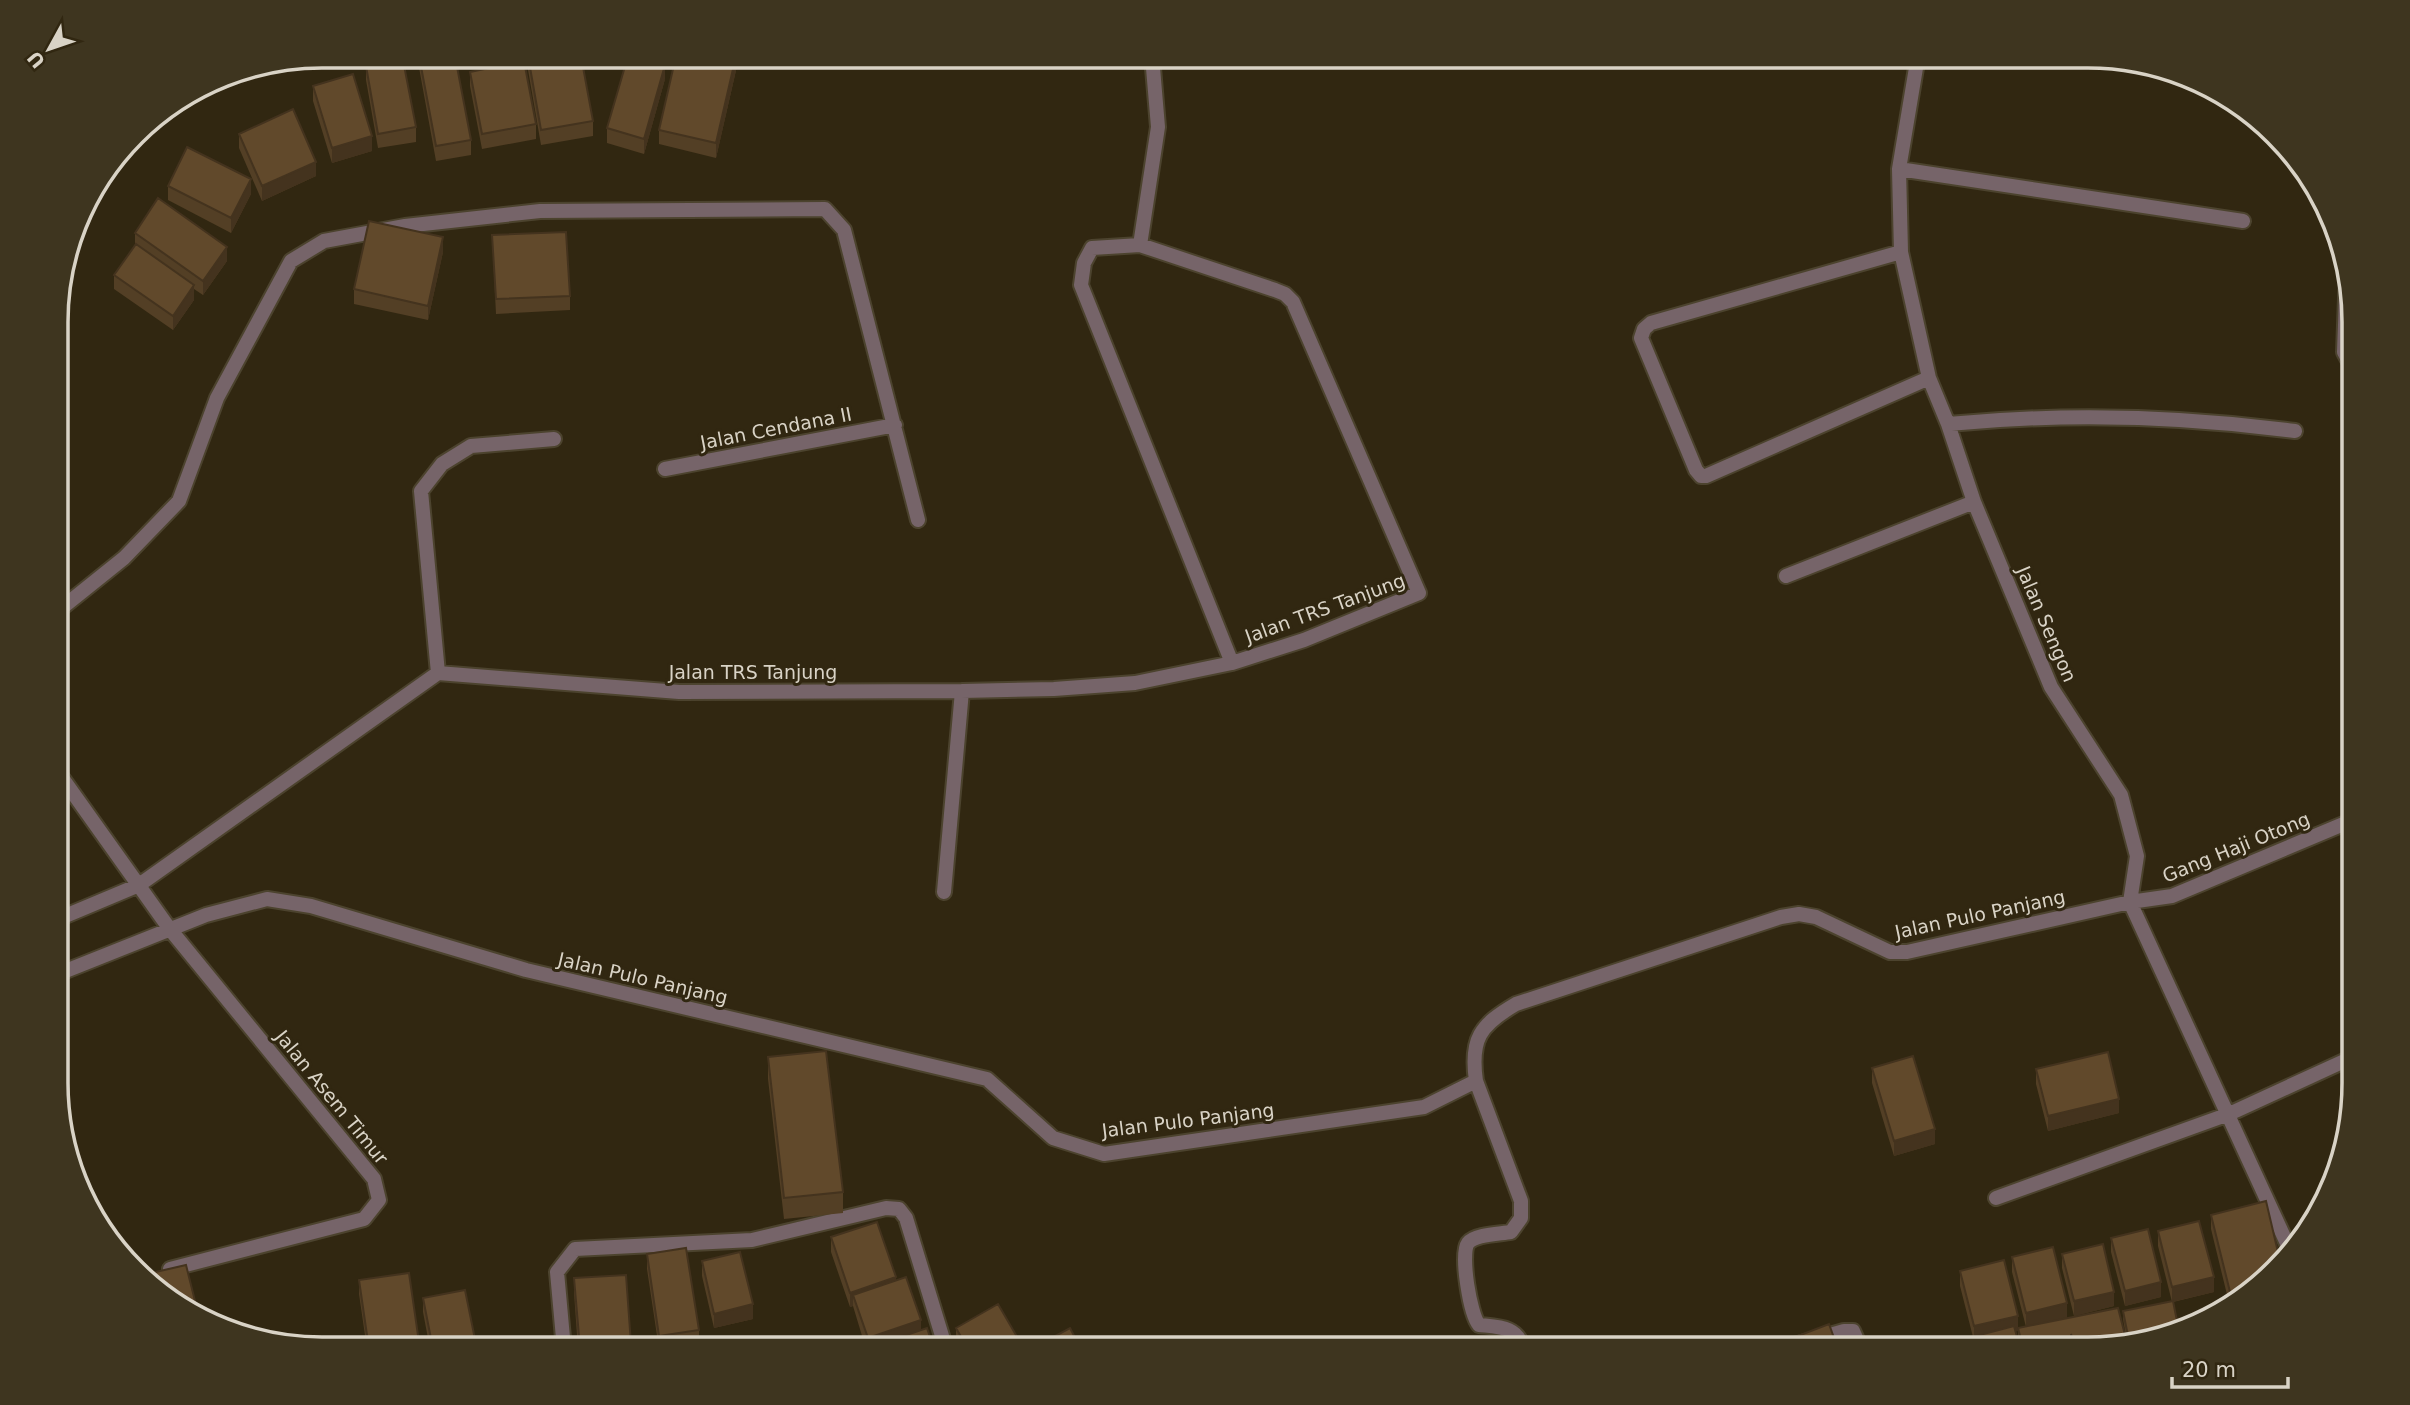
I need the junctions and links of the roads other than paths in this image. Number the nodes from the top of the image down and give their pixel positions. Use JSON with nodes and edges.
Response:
{"nodes":[{"id":1,"x":1153,"y":68,"type":"edge"},
{"id":2,"x":1916,"y":68,"type":"edge"},
{"id":3,"x":1899,"y":169,"type":"junction"},
{"id":4,"x":2243,"y":221,"type":"dead end"},
{"id":5,"x":1140,"y":246,"type":"junction"},
{"id":6,"x":1900,"y":252,"type":"junction"},
{"id":7,"x":1929,"y":378,"type":"junction"},
{"id":8,"x":1948,"y":424,"type":"junction"},
{"id":9,"x":895,"y":425,"type":"junction"},
{"id":10,"x":2295,"y":431,"type":"dead end"},
{"id":11,"x":554,"y":439,"type":"dead end"},
{"id":12,"x":665,"y":469,"type":"dead end"},
{"id":13,"x":1974,"y":502,"type":"junction"},
{"id":14,"x":918,"y":520,"type":"dead end"},
{"id":15,"x":1786,"y":576,"type":"dead end"},
{"id":16,"x":68,"y":603,"type":"edge"},
{"id":17,"x":1232,"y":663,"type":"junction"},
{"id":18,"x":438,"y":673,"type":"junction"},
{"id":19,"x":962,"y":691,"type":"junction"},
{"id":20,"x":68,"y":786,"type":"edge"},
{"id":21,"x":2342,"y":825,"type":"edge"},
{"id":22,"x":139,"y":885,"type":"junction"},
{"id":23,"x":944,"y":892,"type":"dead end"},
{"id":24,"x":2130,"y":902,"type":"junction"},
{"id":25,"x":68,"y":915,"type":"edge"},
{"id":26,"x":169,"y":928,"type":"junction"},
{"id":27,"x":68,"y":970,"type":"edge"},
{"id":28,"x":2342,"y":1062,"type":"edge"},
{"id":29,"x":1476,"y":1081,"type":"junction"},
{"id":30,"x":2229,"y":1114,"type":"junction"},
{"id":31,"x":1996,"y":1198,"type":"dead end"},
{"id":32,"x":2286,"y":1241,"type":"edge"},
{"id":33,"x":162,"y":1272,"type":"edge"},
{"id":34,"x":563,"y":1337,"type":"edge"},
{"id":35,"x":942,"y":1337,"type":"edge"},
{"id":36,"x":1519,"y":1337,"type":"edge"},
{"id":37,"x":1823,"y":1337,"type":"edge"},
{"id":38,"x":1856,"y":1337,"type":"edge"}],
"edges":[{"from":1,"to":5,"type":"street"},
{"from":2,"to":3,"type":"street","name":"Jalan Sengon"},
{"from":3,"to":4,"type":"street"},
{"from":3,"to":6,"type":"street","name":"Jalan Sengon"},
{"from":5,"to":17,"type":"street"},
{"from":5,"to":17,"type":"street","name":"Jalan TRS Tanjung"},
{"from":6,"to":7,"type":"street","name":"Jalan Sengon"},
{"from":6,"to":7,"type":"street"},
{"from":7,"to":8,"type":"street","name":"Jalan Sengon"},
{"from":8,"to":10,"type":"street"},
{"from":8,"to":13,"type":"street","name":"Jalan Sengon"},
{"from":9,"to":12,"type":"street","name":"Jalan Cendana II"},
{"from":9,"to":14,"type":"street"},
{"from":9,"to":16,"type":"street"},
{"from":11,"to":18,"type":"street"},
{"from":13,"to":15,"type":"street"},
{"from":13,"to":24,"type":"street","name":"Jalan Sengon"},
{"from":17,"to":19,"type":"street","name":"Jalan TRS Tanjung"},
{"from":18,"to":19,"type":"street","name":"Jalan TRS Tanjung"},
{"from":18,"to":22,"type":"street"},
{"from":19,"to":23,"type":"street"},
{"from":20,"to":22,"type":"street"},
{"from":21,"to":24,"type":"street","name":"Gang Haji Otong"},
{"from":22,"to":25,"type":"street"},
{"from":22,"to":26,"type":"street"},
{"from":24,"to":29,"type":"street","name":"Jalan Pulo Panjang"},
{"from":24,"to":30,"type":"street"},
{"from":26,"to":27,"type":"street","name":"Jalan Pulo Panjang"},
{"from":26,"to":29,"type":"street","name":"Jalan Pulo Panjang"},
{"from":26,"to":33,"type":"street","name":"Jalan Asem Timur"},
{"from":28,"to":30,"type":"street"},
{"from":29,"to":36,"type":"street"},
{"from":30,"to":31,"type":"street"},
{"from":30,"to":32,"type":"street"},
{"from":34,"to":35,"type":"street"},
{"from":37,"to":38,"type":"street"}]}
